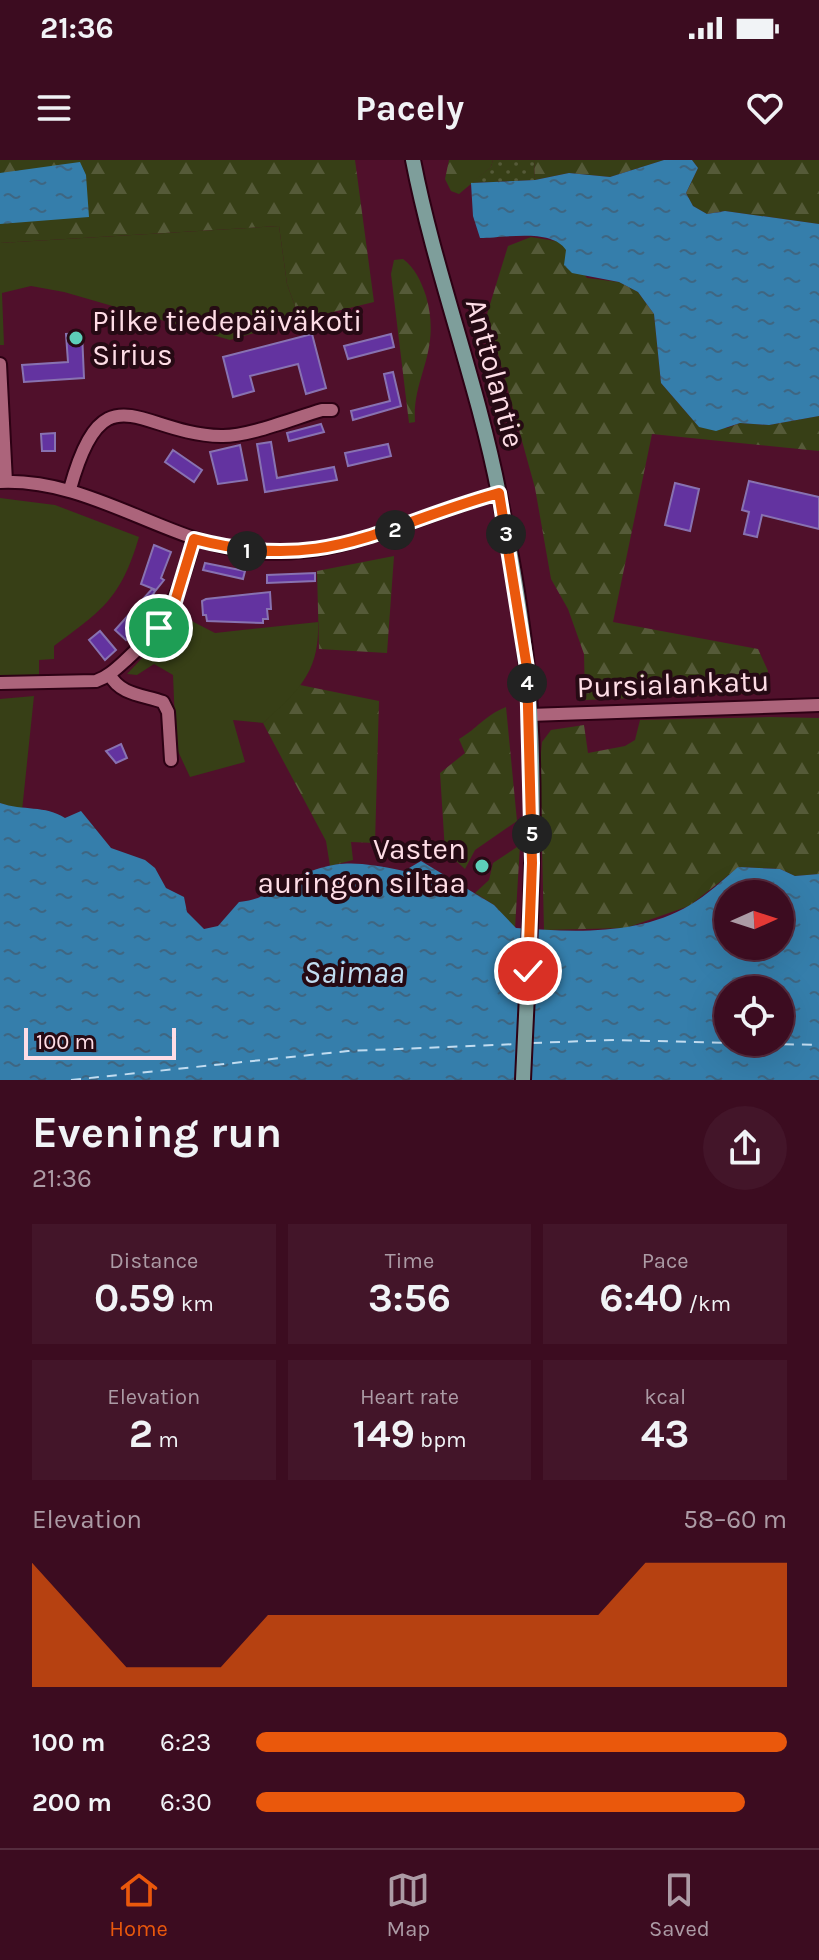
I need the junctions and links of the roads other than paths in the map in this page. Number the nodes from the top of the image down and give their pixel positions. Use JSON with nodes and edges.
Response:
{"nodes":[{"id":1,"x":413,"y":160,"type":"edge"},
{"id":2,"x":0,"y":364,"type":"edge"},
{"id":3,"x":332,"y":410,"type":"dead end"},
{"id":4,"x":3,"y":482,"type":"edge"},
{"id":5,"x":70,"y":489,"type":"junction"},
{"id":6,"x":499,"y":493,"type":"junction"},
{"id":7,"x":194,"y":539,"type":"junction"},
{"id":8,"x":110,"y":675,"type":"junction"},
{"id":9,"x":0,"y":683,"type":"edge"},
{"id":10,"x":819,"y":705,"type":"edge"},
{"id":11,"x":529,"y":715,"type":"junction"},
{"id":12,"x":171,"y":760,"type":"dead end"},
{"id":13,"x":523,"y":1080,"type":"edge"}],
"edges":[{"from":1,"to":6,"type":"main road","name":"Anttolantie"},
{"from":2,"to":4,"type":"street"},
{"from":3,"to":5,"type":"street"},
{"from":4,"to":5,"type":"street"},
{"from":5,"to":7,"type":"street"},
{"from":6,"to":7,"type":"street"},
{"from":6,"to":11,"type":"main road","name":"Anttolantie"},
{"from":7,"to":8,"type":"street"},
{"from":8,"to":9,"type":"street"},
{"from":8,"to":12,"type":"street"},
{"from":10,"to":11,"type":"street","name":"Pursialankatu"},
{"from":11,"to":13,"type":"main road","name":"Anttolantie"}]}
